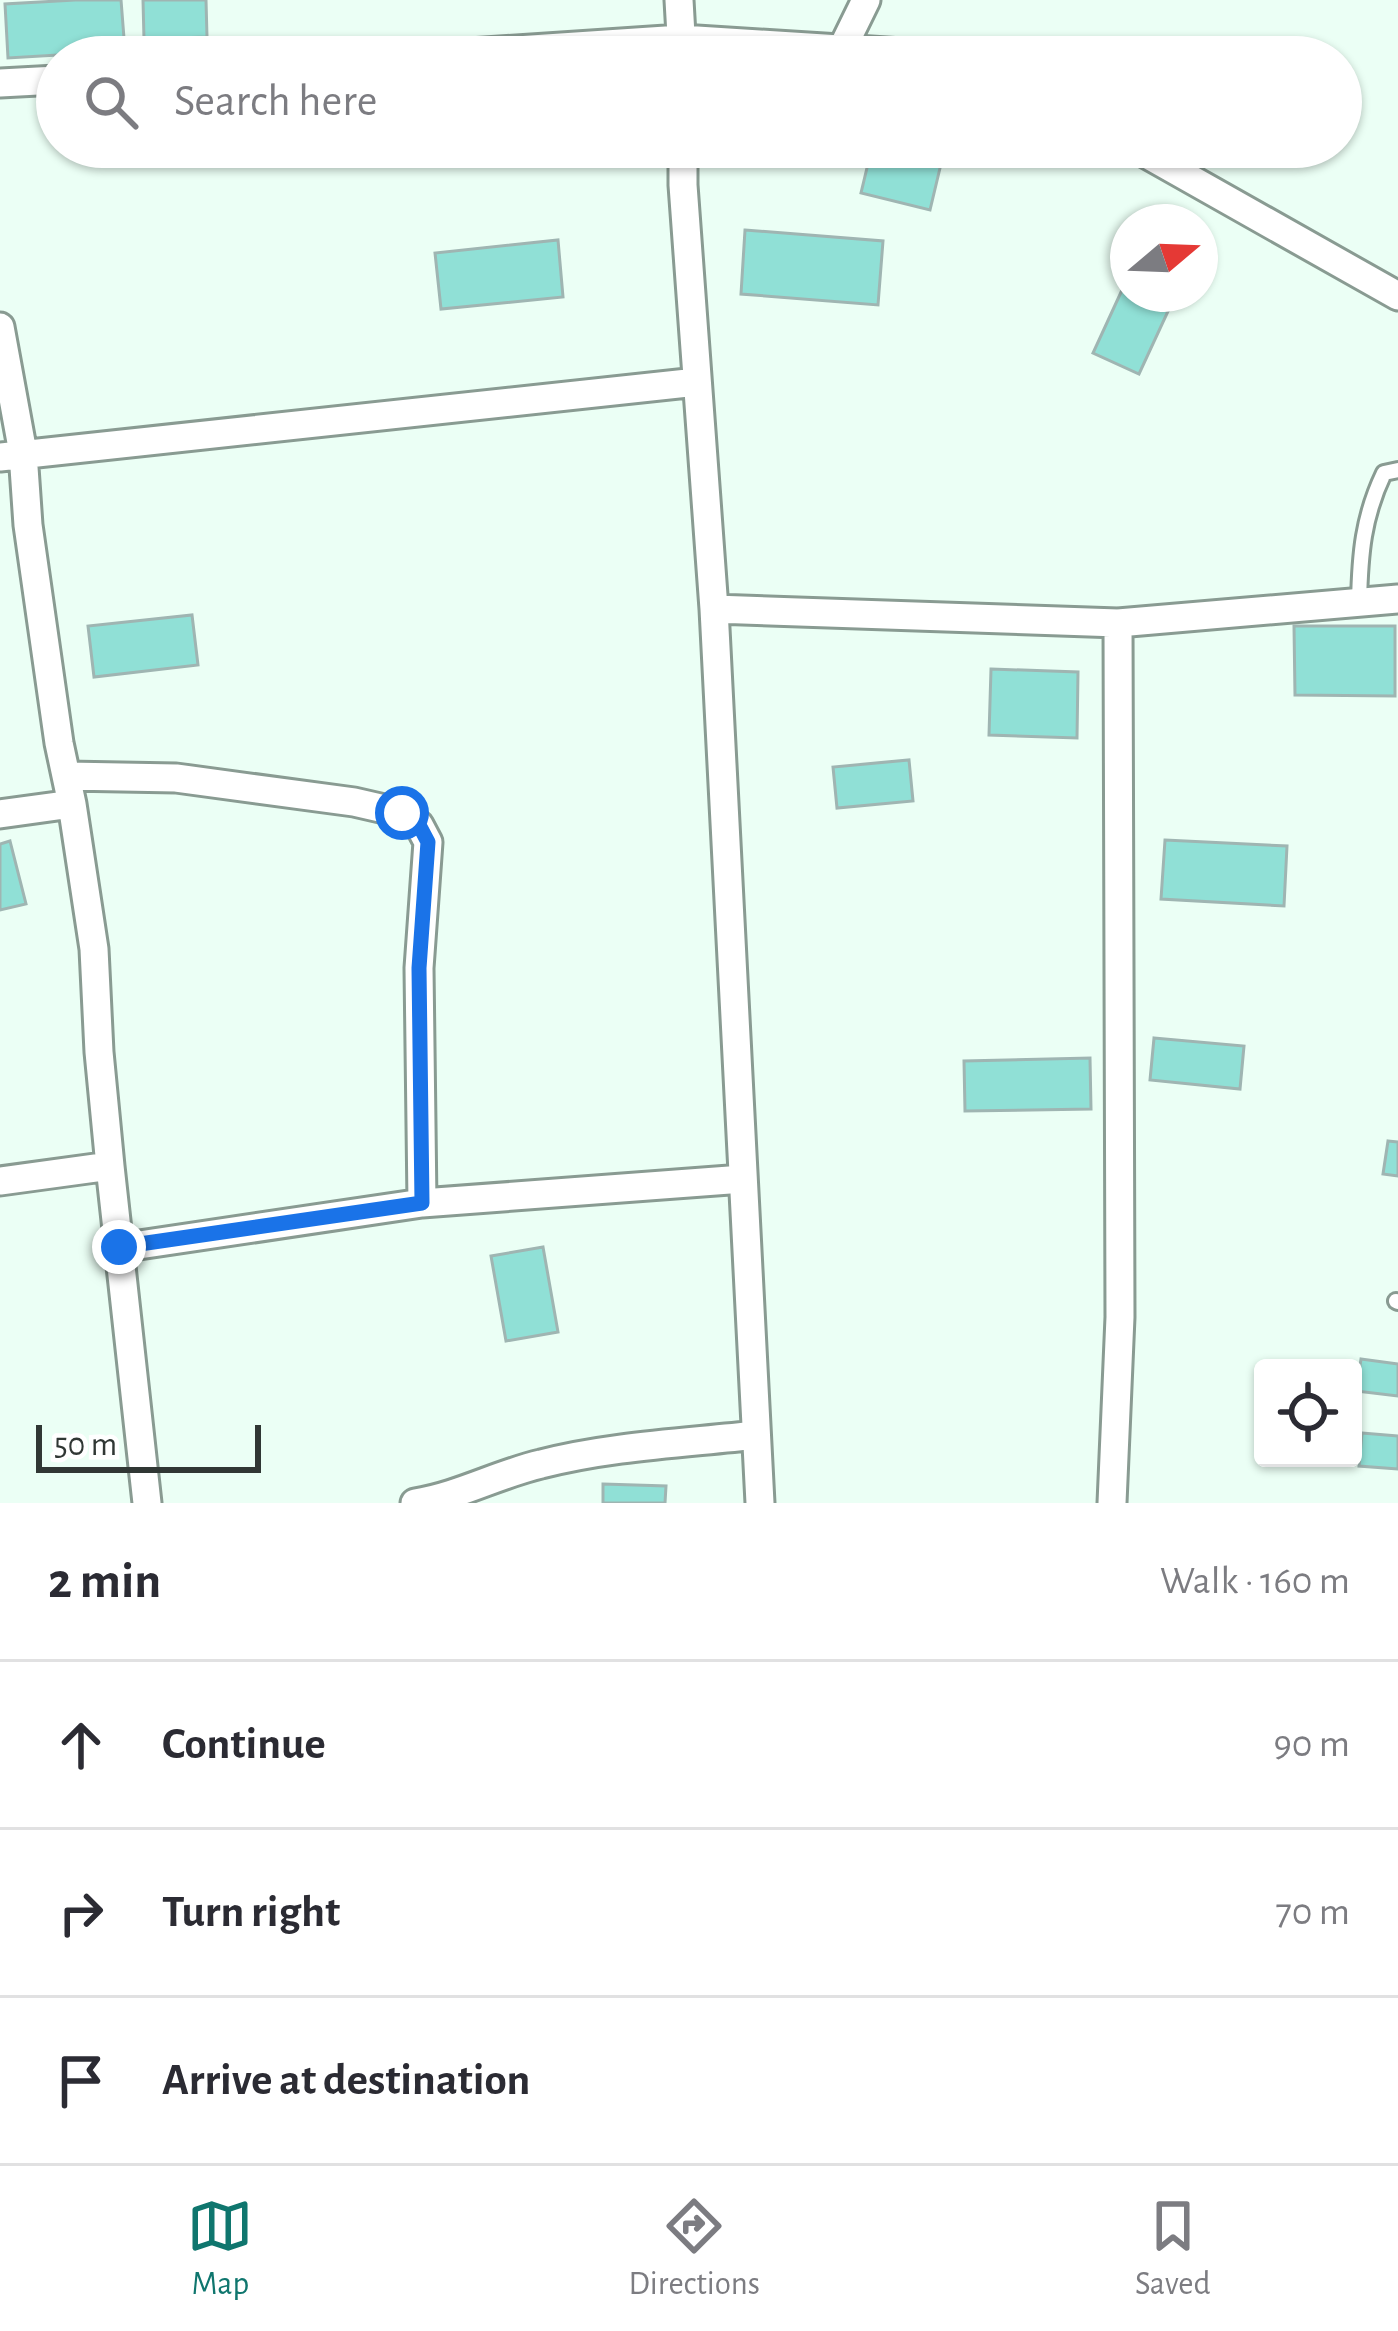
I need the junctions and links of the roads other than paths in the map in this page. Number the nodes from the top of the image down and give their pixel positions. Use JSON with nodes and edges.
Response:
{"nodes":[{"id":1,"x":679,"y":0,"type":"edge"},
{"id":2,"x":866,"y":0,"type":"edge"},
{"id":3,"x":681,"y":36,"type":"edge"},
{"id":4,"x":848,"y":36,"type":"edge"},
{"id":5,"x":36,"y":81,"type":"edge"},
{"id":6,"x":0,"y":83,"type":"edge"},
{"id":7,"x":683,"y":168,"type":"edge"},
{"id":8,"x":1171,"y":168,"type":"edge"},
{"id":9,"x":1398,"y":296,"type":"edge"},
{"id":10,"x":0,"y":327,"type":"edge"},
{"id":11,"x":697,"y":382,"type":"junction"},
{"id":12,"x":12,"y":455,"type":"edge"},
{"id":13,"x":1398,"y":470,"type":"edge"},
{"id":14,"x":1398,"y":599,"type":"edge"},
{"id":15,"x":1359,"y":603,"type":"junction"},
{"id":16,"x":714,"y":609,"type":"junction"},
{"id":17,"x":1118,"y":623,"type":"junction"},
{"id":18,"x":69,"y":790,"type":"junction"},
{"id":19,"x":0,"y":814,"type":"edge"},
{"id":20,"x":110,"y":1166,"type":"junction"},
{"id":21,"x":743,"y":1179,"type":"junction"},
{"id":22,"x":0,"y":1181,"type":"edge"},
{"id":23,"x":422,"y":1203,"type":"junction"},
{"id":24,"x":119,"y":1247,"type":"junction"},
{"id":25,"x":756,"y":1435,"type":"junction"},
{"id":26,"x":147,"y":1503,"type":"edge"},
{"id":27,"x":415,"y":1503,"type":"edge"},
{"id":28,"x":760,"y":1503,"type":"edge"},
{"id":29,"x":1112,"y":1503,"type":"edge"}],
"edges":[{"from":1,"to":3,"type":"street"},
{"from":2,"to":4,"type":"street"},
{"from":5,"to":6,"type":"street"},
{"from":7,"to":11,"type":"street"},
{"from":8,"to":9,"type":"street"},
{"from":10,"to":12,"type":"street"},
{"from":11,"to":12,"type":"street"},
{"from":11,"to":16,"type":"street"},
{"from":12,"to":18,"type":"street"},
{"from":13,"to":15,"type":"lane"},
{"from":14,"to":15,"type":"street"},
{"from":15,"to":17,"type":"street"},
{"from":16,"to":17,"type":"street"},
{"from":16,"to":21,"type":"street"},
{"from":17,"to":29,"type":"street"},
{"from":18,"to":19,"type":"street"},
{"from":18,"to":20,"type":"street"},
{"from":18,"to":23,"type":"street"},
{"from":20,"to":22,"type":"street"},
{"from":20,"to":24,"type":"street"},
{"from":21,"to":23,"type":"street"},
{"from":21,"to":25,"type":"street"},
{"from":23,"to":24,"type":"street"},
{"from":24,"to":26,"type":"street"},
{"from":25,"to":27,"type":"street"},
{"from":25,"to":28,"type":"street"}]}
